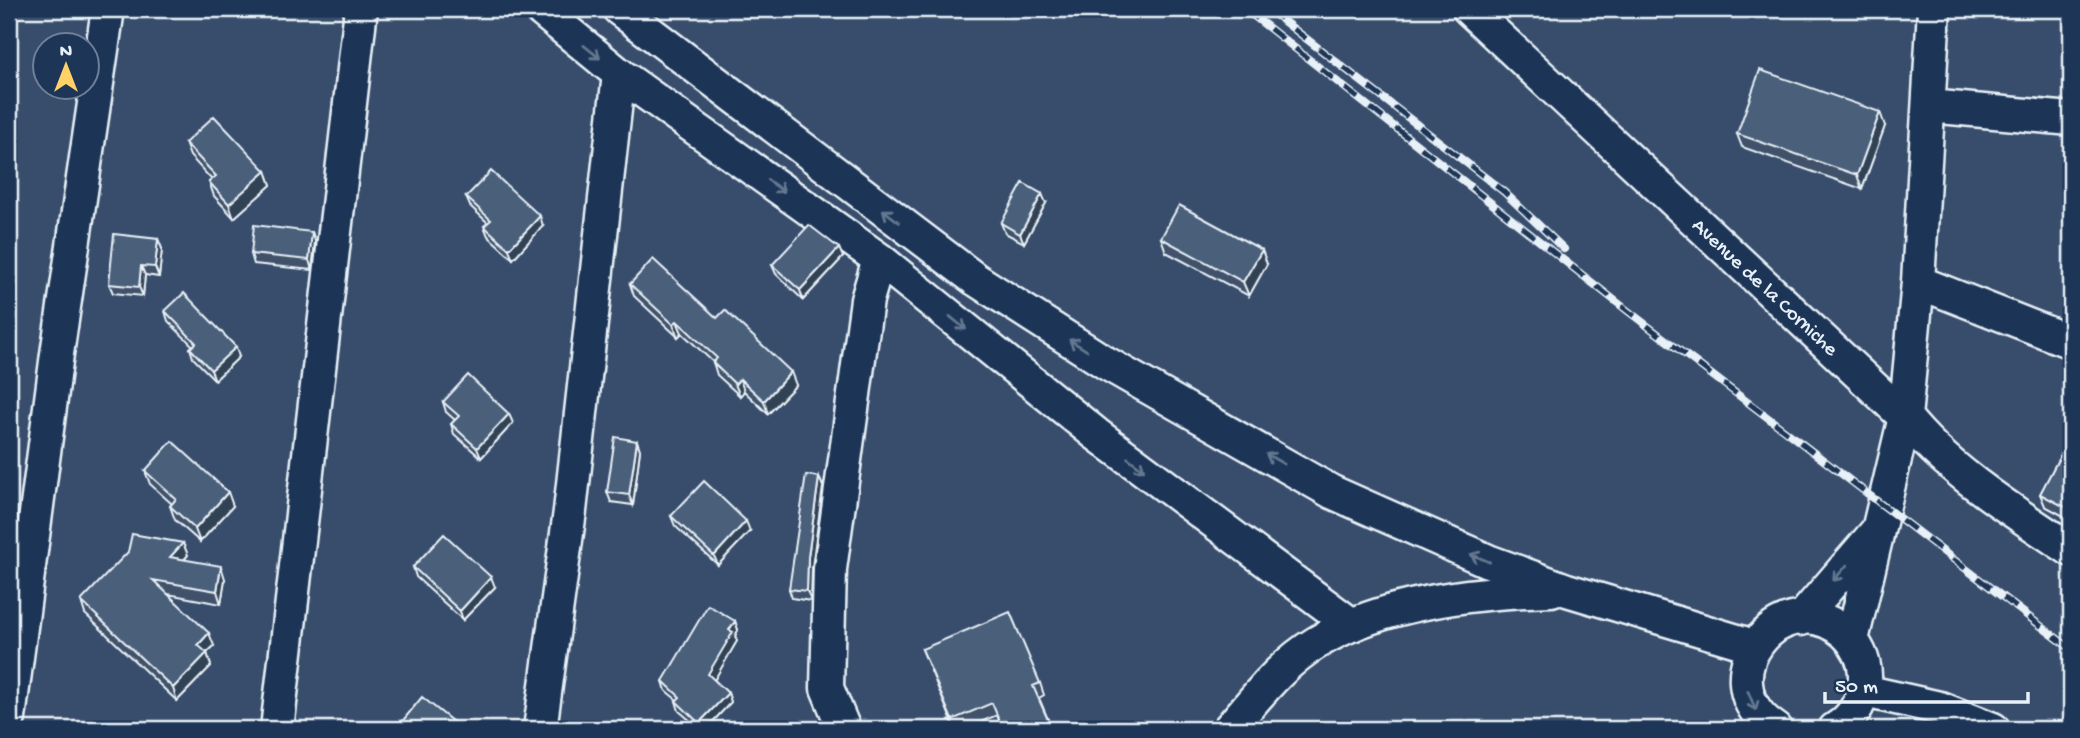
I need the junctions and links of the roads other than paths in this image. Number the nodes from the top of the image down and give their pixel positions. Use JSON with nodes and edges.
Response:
{"nodes":[{"id":1,"x":108,"y":9,"type":"edge"},
{"id":2,"x":361,"y":9,"type":"edge"},
{"id":3,"x":540,"y":9,"type":"edge"},
{"id":4,"x":618,"y":9,"type":"edge"},
{"id":5,"x":1469,"y":9,"type":"edge"},
{"id":6,"x":1934,"y":9,"type":"edge"},
{"id":7,"x":619,"y":74,"type":"junction"},
{"id":8,"x":1929,"y":106,"type":"junction"},
{"id":9,"x":2071,"y":119,"type":"edge"},
{"id":10,"x":879,"y":260,"type":"junction"},
{"id":11,"x":1919,"y":282,"type":"junction"},
{"id":12,"x":2071,"y":342,"type":"edge"},
{"id":13,"x":1905,"y":417,"type":"junction"},
{"id":14,"x":1879,"y":528,"type":"junction"},
{"id":15,"x":2071,"y":550,"type":"edge"},
{"id":16,"x":1567,"y":590,"type":"junction"},
{"id":17,"x":1801,"y":618,"type":"junction"},
{"id":18,"x":1352,"y":625,"type":"junction"},
{"id":19,"x":1852,"y":640,"type":"junction"},
{"id":20,"x":1754,"y":646,"type":"junction"},
{"id":21,"x":1852,"y":715,"type":"edge"},
{"id":22,"x":9,"y":718,"type":"edge"},
{"id":23,"x":277,"y":729,"type":"edge"},
{"id":24,"x":540,"y":729,"type":"edge"},
{"id":25,"x":844,"y":729,"type":"edge"},
{"id":26,"x":1229,"y":729,"type":"edge"},
{"id":27,"x":1776,"y":729,"type":"edge"},
{"id":28,"x":1993,"y":729,"type":"edge"}],
"edges":[{"from":1,"to":22,"type":"street"},
{"from":2,"to":23,"type":"street"},
{"from":3,"to":7,"type":"street","one_way":true},
{"from":16,"to":4,"type":"street","one_way":true},
{"from":5,"to":13,"type":"street","name":"Avenue de la Corniche"},
{"from":6,"to":8,"type":"street"},
{"from":7,"to":10,"type":"street","one_way":true},
{"from":7,"to":24,"type":"street"},
{"from":8,"to":9,"type":"street"},
{"from":8,"to":11,"type":"street"},
{"from":10,"to":18,"type":"street","one_way":true},
{"from":10,"to":25,"type":"street"},
{"from":11,"to":12,"type":"street"},
{"from":11,"to":13,"type":"street"},
{"from":13,"to":14,"type":"street"},
{"from":13,"to":15,"type":"street","name":"Avenue de la Corniche"},
{"from":14,"to":17,"type":"street","one_way":true},
{"from":14,"to":19,"type":"street"},
{"from":16,"to":18,"type":"street"},
{"from":16,"to":20,"type":"street"},
{"from":17,"to":19,"type":"street"},
{"from":17,"to":20,"type":"street"},
{"from":18,"to":26,"type":"street"},
{"from":19,"to":21,"type":"street"},
{"from":20,"to":27,"type":"street","one_way":true},
{"from":21,"to":28,"type":"street"}]}
